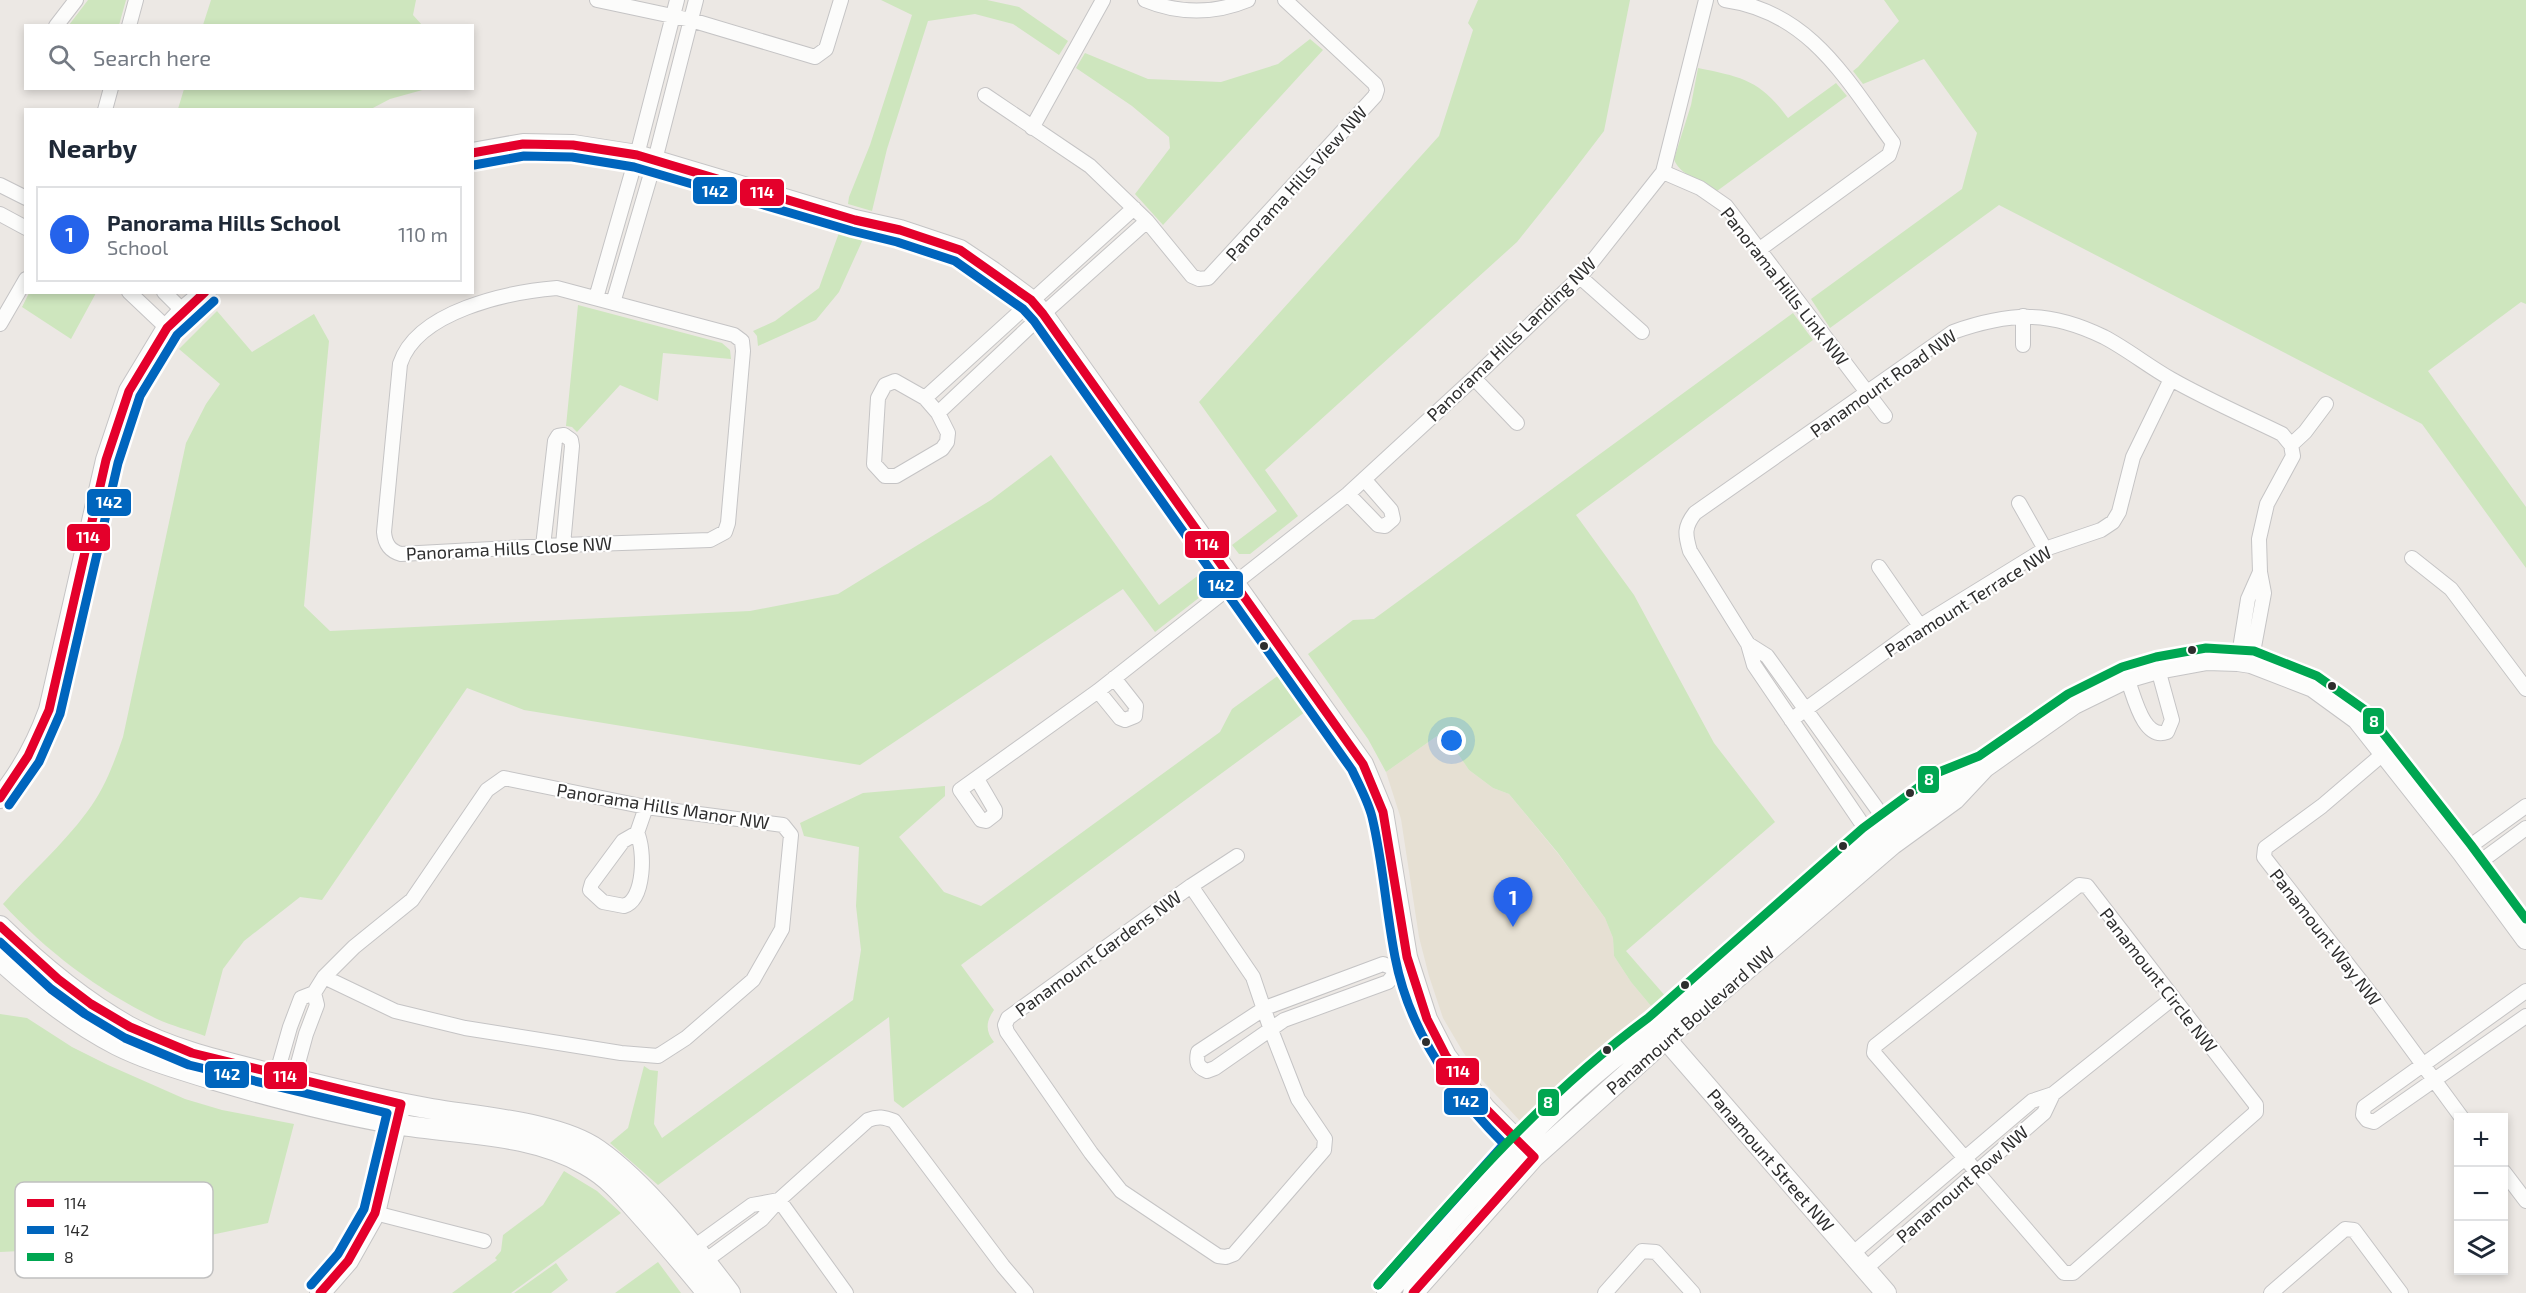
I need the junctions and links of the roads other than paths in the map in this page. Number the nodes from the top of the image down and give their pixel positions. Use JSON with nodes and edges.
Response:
{"nodes":[{"id":1,"x":76,"y":0,"type":"edge"},
{"id":2,"x":136,"y":0,"type":"edge"},
{"id":3,"x":597,"y":0,"type":"edge"},
{"id":4,"x":677,"y":0,"type":"edge"},
{"id":5,"x":696,"y":0,"type":"edge"},
{"id":6,"x":841,"y":0,"type":"edge"},
{"id":7,"x":1103,"y":0,"type":"edge"},
{"id":8,"x":1145,"y":0,"type":"edge"},
{"id":9,"x":1248,"y":0,"type":"edge"},
{"id":10,"x":1286,"y":0,"type":"edge"},
{"id":11,"x":1706,"y":0,"type":"edge"},
{"id":12,"x":1725,"y":0,"type":"edge"},
{"id":13,"x":672,"y":16,"type":"junction"},
{"id":14,"x":691,"y":20,"type":"junction"},
{"id":15,"x":58,"y":24,"type":"edge"},
{"id":16,"x":130,"y":24,"type":"edge"},
{"id":17,"x":110,"y":90,"type":"edge"},
{"id":18,"x":985,"y":95,"type":"dead end"},
{"id":19,"x":106,"y":108,"type":"edge"},
{"id":20,"x":1032,"y":128,"type":"junction"},
{"id":21,"x":474,"y":153,"type":"edge"},
{"id":22,"x":646,"y":157,"type":"junction"},
{"id":23,"x":1663,"y":172,"type":"junction"},
{"id":24,"x":0,"y":185,"type":"edge"},
{"id":25,"x":24,"y":197,"type":"edge"},
{"id":26,"x":1134,"y":207,"type":"junction"},
{"id":27,"x":0,"y":214,"type":"edge"},
{"id":28,"x":1148,"y":221,"type":"junction"},
{"id":29,"x":24,"y":227,"type":"edge"},
{"id":30,"x":1760,"y":249,"type":"junction"},
{"id":31,"x":1580,"y":277,"type":"junction"},
{"id":32,"x":24,"y":282,"type":"edge"},
{"id":33,"x":131,"y":294,"type":"edge"},
{"id":34,"x":166,"y":294,"type":"edge"},
{"id":35,"x":203,"y":294,"type":"edge"},
{"id":36,"x":596,"y":298,"type":"junction"},
{"id":37,"x":614,"y":303,"type":"junction"},
{"id":38,"x":1037,"y":307,"type":"junction"},
{"id":39,"x":183,"y":310,"type":"junction"},
{"id":40,"x":2023,"y":316,"type":"junction"},
{"id":41,"x":0,"y":324,"type":"edge"},
{"id":42,"x":167,"y":328,"type":"junction"},
{"id":43,"x":1641,"y":332,"type":"dead end"},
{"id":44,"x":2023,"y":345,"type":"dead end"},
{"id":45,"x":1474,"y":378,"type":"junction"},
{"id":46,"x":2171,"y":379,"type":"junction"},
{"id":47,"x":1867,"y":393,"type":"junction"},
{"id":48,"x":925,"y":398,"type":"junction"},
{"id":49,"x":2326,"y":404,"type":"dead end"},
{"id":50,"x":938,"y":412,"type":"junction"},
{"id":51,"x":1885,"y":416,"type":"dead end"},
{"id":52,"x":1517,"y":423,"type":"dead end"},
{"id":53,"x":2291,"y":445,"type":"junction"},
{"id":54,"x":1364,"y":479,"type":"junction"},
{"id":55,"x":1348,"y":494,"type":"junction"},
{"id":56,"x":2019,"y":502,"type":"dead end"},
{"id":57,"x":563,"y":545,"type":"junction"},
{"id":58,"x":543,"y":546,"type":"junction"},
{"id":59,"x":2045,"y":549,"type":"junction"},
{"id":60,"x":2412,"y":558,"type":"dead end"},
{"id":61,"x":1880,"y":567,"type":"dead end"},
{"id":62,"x":1236,"y":582,"type":"junction"},
{"id":63,"x":1920,"y":626,"type":"junction"},
{"id":64,"x":1748,"y":644,"type":"junction"},
{"id":65,"x":2245,"y":662,"type":"junction"},
{"id":66,"x":2158,"y":669,"type":"junction"},
{"id":67,"x":1114,"y":678,"type":"junction"},
{"id":68,"x":2127,"y":678,"type":"junction"},
{"id":69,"x":2526,"y":689,"type":"edge"},
{"id":70,"x":1098,"y":691,"type":"junction"},
{"id":71,"x":1804,"y":709,"type":"junction"},
{"id":72,"x":1791,"y":720,"type":"junction"},
{"id":73,"x":2384,"y":753,"type":"junction"},
{"id":74,"x":1985,"y":767,"type":"junction"},
{"id":75,"x":977,"y":779,"type":"dead end"},
{"id":76,"x":0,"y":798,"type":"edge"},
{"id":77,"x":2526,"y":806,"type":"edge"},
{"id":78,"x":646,"y":807,"type":"junction"},
{"id":79,"x":1888,"y":824,"type":"junction"},
{"id":80,"x":2526,"y":828,"type":"edge"},
{"id":81,"x":637,"y":833,"type":"junction"},
{"id":82,"x":1871,"y":837,"type":"junction"},
{"id":83,"x":1893,"y":844,"type":"junction"},
{"id":84,"x":1237,"y":856,"type":"dead end"},
{"id":85,"x":2468,"y":859,"type":"junction"},
{"id":86,"x":1191,"y":886,"type":"junction"},
{"id":87,"x":0,"y":926,"type":"edge"},
{"id":88,"x":2526,"y":939,"type":"edge"},
{"id":89,"x":0,"y":960,"type":"edge"},
{"id":90,"x":1403,"y":968,"type":"junction"},
{"id":91,"x":324,"y":977,"type":"junction"},
{"id":92,"x":2526,"y":992,"type":"edge"},
{"id":93,"x":2173,"y":998,"type":"junction"},
{"id":94,"x":1265,"y":1008,"type":"junction"},
{"id":95,"x":2526,"y":1016,"type":"edge"},
{"id":96,"x":1271,"y":1030,"type":"junction"},
{"id":97,"x":1661,"y":1033,"type":"junction"},
{"id":98,"x":2422,"y":1065,"type":"junction"},
{"id":99,"x":285,"y":1077,"type":"junction"},
{"id":100,"x":2433,"y":1080,"type":"junction"},
{"id":101,"x":2053,"y":1094,"type":"junction"},
{"id":102,"x":279,"y":1098,"type":"junction"},
{"id":103,"x":401,"y":1104,"type":"junction"},
{"id":104,"x":2458,"y":1113,"type":"edge"},
{"id":105,"x":396,"y":1124,"type":"junction"},
{"id":106,"x":1527,"y":1151,"type":"junction"},
{"id":107,"x":1964,"y":1160,"type":"junction"},
{"id":108,"x":1976,"y":1173,"type":"junction"},
{"id":109,"x":2508,"y":1177,"type":"edge"},
{"id":110,"x":779,"y":1200,"type":"junction"},
{"id":111,"x":2526,"y":1201,"type":"edge"},
{"id":112,"x":375,"y":1213,"type":"junction"},
{"id":113,"x":484,"y":1241,"type":"dead end"},
{"id":114,"x":695,"y":1258,"type":"junction"},
{"id":115,"x":1859,"y":1262,"type":"junction"},
{"id":116,"x":320,"y":1293,"type":"edge"},
{"id":117,"x":707,"y":1293,"type":"edge"},
{"id":118,"x":730,"y":1293,"type":"edge"},
{"id":119,"x":846,"y":1293,"type":"edge"},
{"id":120,"x":1026,"y":1293,"type":"edge"},
{"id":121,"x":1387,"y":1293,"type":"edge"},
{"id":122,"x":1413,"y":1293,"type":"edge"},
{"id":123,"x":1605,"y":1293,"type":"edge"},
{"id":124,"x":1692,"y":1293,"type":"edge"},
{"id":125,"x":1886,"y":1293,"type":"edge"},
{"id":126,"x":2271,"y":1293,"type":"edge"},
{"id":127,"x":2401,"y":1293,"type":"edge"}],
"edges":[{"from":1,"to":15,"type":"street"},
{"from":2,"to":16,"type":"street"},
{"from":3,"to":13,"type":"street"},
{"from":4,"to":13,"type":"street"},
{"from":5,"to":14,"type":"street"},
{"from":6,"to":14,"type":"street"},
{"from":7,"to":20,"type":"street"},
{"from":8,"to":9,"type":"street"},
{"from":10,"to":28,"type":"street","name":"Panorama Hills View NW"},
{"from":11,"to":23,"type":"street","name":"Panorama Hills Landing NW"},
{"from":12,"to":30,"type":"street"},
{"from":13,"to":14,"type":"street"},
{"from":13,"to":22,"type":"street"},
{"from":14,"to":22,"type":"street"},
{"from":17,"to":19,"type":"street"},
{"from":18,"to":20,"type":"street","name":"Panorama Hills View NW"},
{"from":20,"to":26,"type":"street","name":"Panorama Hills View NW"},
{"from":21,"to":22,"type":"street"},
{"from":22,"to":36,"type":"street"},
{"from":22,"to":37,"type":"street"},
{"from":22,"to":38,"type":"street"},
{"from":23,"to":30,"type":"street","name":"Panorama Hills Link NW"},
{"from":23,"to":31,"type":"street","name":"Panorama Hills Landing NW"},
{"from":24,"to":25,"type":"street"},
{"from":26,"to":28,"type":"street","name":"Panorama Hills View NW"},
{"from":26,"to":38,"type":"street"},
{"from":27,"to":29,"type":"street"},
{"from":28,"to":38,"type":"street"},
{"from":30,"to":47,"type":"street","name":"Panorama Hills Link NW"},
{"from":31,"to":43,"type":"street"},
{"from":31,"to":45,"type":"street","name":"Panorama Hills Landing NW"},
{"from":32,"to":41,"type":"street"},
{"from":33,"to":42,"type":"street"},
{"from":34,"to":39,"type":"street"},
{"from":35,"to":39,"type":"street"},
{"from":36,"to":37,"type":"street","name":"Panorama Hills Close NW"},
{"from":36,"to":58,"type":"street","name":"Panorama Hills Close NW"},
{"from":37,"to":57,"type":"street","name":"Panorama Hills Close NW"},
{"from":38,"to":48,"type":"street"},
{"from":38,"to":50,"type":"street"},
{"from":38,"to":62,"type":"street"},
{"from":39,"to":42,"type":"street"},
{"from":40,"to":44,"type":"street"},
{"from":40,"to":46,"type":"street","name":"Panamount Road NW"},
{"from":40,"to":47,"type":"street","name":"Panamount Road NW"},
{"from":42,"to":76,"type":"street"},
{"from":45,"to":52,"type":"street"},
{"from":45,"to":54,"type":"street","name":"Panorama Hills Landing NW"},
{"from":46,"to":53,"type":"street","name":"Panamount Road NW"},
{"from":46,"to":59,"type":"street","name":"Panamount Terrace NW"},
{"from":47,"to":51,"type":"street","name":"Panorama Hills Link NW"},
{"from":47,"to":64,"type":"street","name":"Panamount Road NW"},
{"from":48,"to":50,"type":"street"},
{"from":48,"to":50,"type":"street"},
{"from":49,"to":53,"type":"street"},
{"from":53,"to":65,"type":"street"},
{"from":54,"to":55,"type":"street","name":"Panorama Hills Landing NW"},
{"from":54,"to":55,"type":"street"},
{"from":55,"to":62,"type":"street","name":"Panorama Hills Landing NW"},
{"from":56,"to":59,"type":"street"},
{"from":57,"to":58,"type":"street","name":"Panorama Hills Close NW"},
{"from":57,"to":58,"type":"street"},
{"from":59,"to":63,"type":"street","name":"Panamount Terrace NW"},
{"from":60,"to":69,"type":"street"},
{"from":61,"to":63,"type":"street"},
{"from":62,"to":67,"type":"street","name":"Panorama Hills Landing NW"},
{"from":62,"to":90,"type":"street"},
{"from":63,"to":71,"type":"street","name":"Panamount Terrace NW"},
{"from":64,"to":71,"type":"street","name":"Panamount Road NW"},
{"from":64,"to":72,"type":"street","name":"Panamount Road NW"},
{"from":65,"to":66,"type":"street","name":"Panamount Boulevard NW"},
{"from":65,"to":73,"type":"street","name":"Panamount Boulevard NW"},
{"from":66,"to":68,"type":"street","name":"Panamount Boulevard NW"},
{"from":66,"to":68,"type":"street"},
{"from":67,"to":70,"type":"street","name":"Panorama Hills Landing NW"},
{"from":67,"to":70,"type":"street"},
{"from":68,"to":74,"type":"street","name":"Panamount Boulevard NW"},
{"from":70,"to":75,"type":"street","name":"Panorama Hills Landing NW"},
{"from":71,"to":72,"type":"street","name":"Panamount Terrace NW"},
{"from":71,"to":79,"type":"street","name":"Panamount Road NW"},
{"from":72,"to":82,"type":"street","name":"Panamount Road NW"},
{"from":73,"to":85,"type":"street","name":"Panamount Boulevard NW"},
{"from":73,"to":98,"type":"street","name":"Panamount Way NW"},
{"from":74,"to":79,"type":"street","name":"Panamount Boulevard NW"},
{"from":74,"to":83,"type":"street","name":"Panamount Boulevard NW"},
{"from":77,"to":85,"type":"street"},
{"from":78,"to":81,"type":"street"},
{"from":78,"to":91,"type":"street","name":"Panorama Hills Manor NW"},
{"from":78,"to":91,"type":"street","name":"Panorama Hills Manor NW"},
{"from":79,"to":82,"type":"street","name":"Panamount Boulevard NW"},
{"from":79,"to":83,"type":"street","name":"Panamount Road NW"},
{"from":80,"to":85,"type":"street"},
{"from":81,"to":81,"type":"street"},
{"from":82,"to":83,"type":"street"},
{"from":82,"to":97,"type":"street","name":"Panamount Boulevard NW"},
{"from":83,"to":97,"type":"street","name":"Panamount Boulevard NW"},
{"from":84,"to":86,"type":"street"},
{"from":85,"to":88,"type":"street","name":"Panamount Boulevard NW"},
{"from":86,"to":94,"type":"street","name":"Panamount Gardens NW"},
{"from":86,"to":96,"type":"street","name":"Panamount Gardens NW"},
{"from":87,"to":99,"type":"street"},
{"from":89,"to":102,"type":"street"},
{"from":90,"to":94,"type":"street"},
{"from":90,"to":96,"type":"street"},
{"from":90,"to":106,"type":"street"},
{"from":91,"to":99,"type":"street","name":"Panorama Hills Manor NW"},
{"from":92,"to":98,"type":"street"},
{"from":93,"to":101,"type":"street","name":"Panamount Row NW"},
{"from":93,"to":107,"type":"street","name":"Panamount Circle NW"},
{"from":93,"to":108,"type":"street","name":"Panamount Circle NW"},
{"from":94,"to":96,"type":"street","name":"Panamount Gardens NW"},
{"from":94,"to":96,"type":"street"},
{"from":95,"to":100,"type":"street"},
{"from":97,"to":106,"type":"street","name":"Panamount Boulevard NW"},
{"from":97,"to":115,"type":"street","name":"Panamount Street NW"},
{"from":98,"to":100,"type":"street","name":"Panamount Way NW"},
{"from":98,"to":100,"type":"street"},
{"from":99,"to":102,"type":"street","name":"Panorama Hills Manor NW"},
{"from":99,"to":103,"type":"street"},
{"from":100,"to":104,"type":"street","name":"Panamount Way NW"},
{"from":101,"to":107,"type":"street","name":"Panamount Row NW"},
{"from":101,"to":108,"type":"street","name":"Panamount Row NW"},
{"from":102,"to":105,"type":"street"},
{"from":103,"to":105,"type":"street"},
{"from":103,"to":114,"type":"street"},
{"from":105,"to":112,"type":"street"},
{"from":105,"to":114,"type":"street"},
{"from":106,"to":121,"type":"street","name":"Panamount Boulevard NW"},
{"from":106,"to":122,"type":"street","name":"Panamount Boulevard NW"},
{"from":107,"to":108,"type":"street","name":"Panamount Circle NW"},
{"from":107,"to":115,"type":"street","name":"Panamount Row NW"},
{"from":108,"to":115,"type":"street","name":"Panamount Row NW"},
{"from":109,"to":111,"type":"street"},
{"from":110,"to":114,"type":"street"},
{"from":110,"to":119,"type":"street"},
{"from":110,"to":120,"type":"street"},
{"from":112,"to":113,"type":"street"},
{"from":112,"to":116,"type":"street"},
{"from":114,"to":117,"type":"street"},
{"from":114,"to":118,"type":"street"},
{"from":115,"to":125,"type":"street","name":"Panamount Street NW"},
{"from":123,"to":124,"type":"street"},
{"from":126,"to":127,"type":"street"}]}
